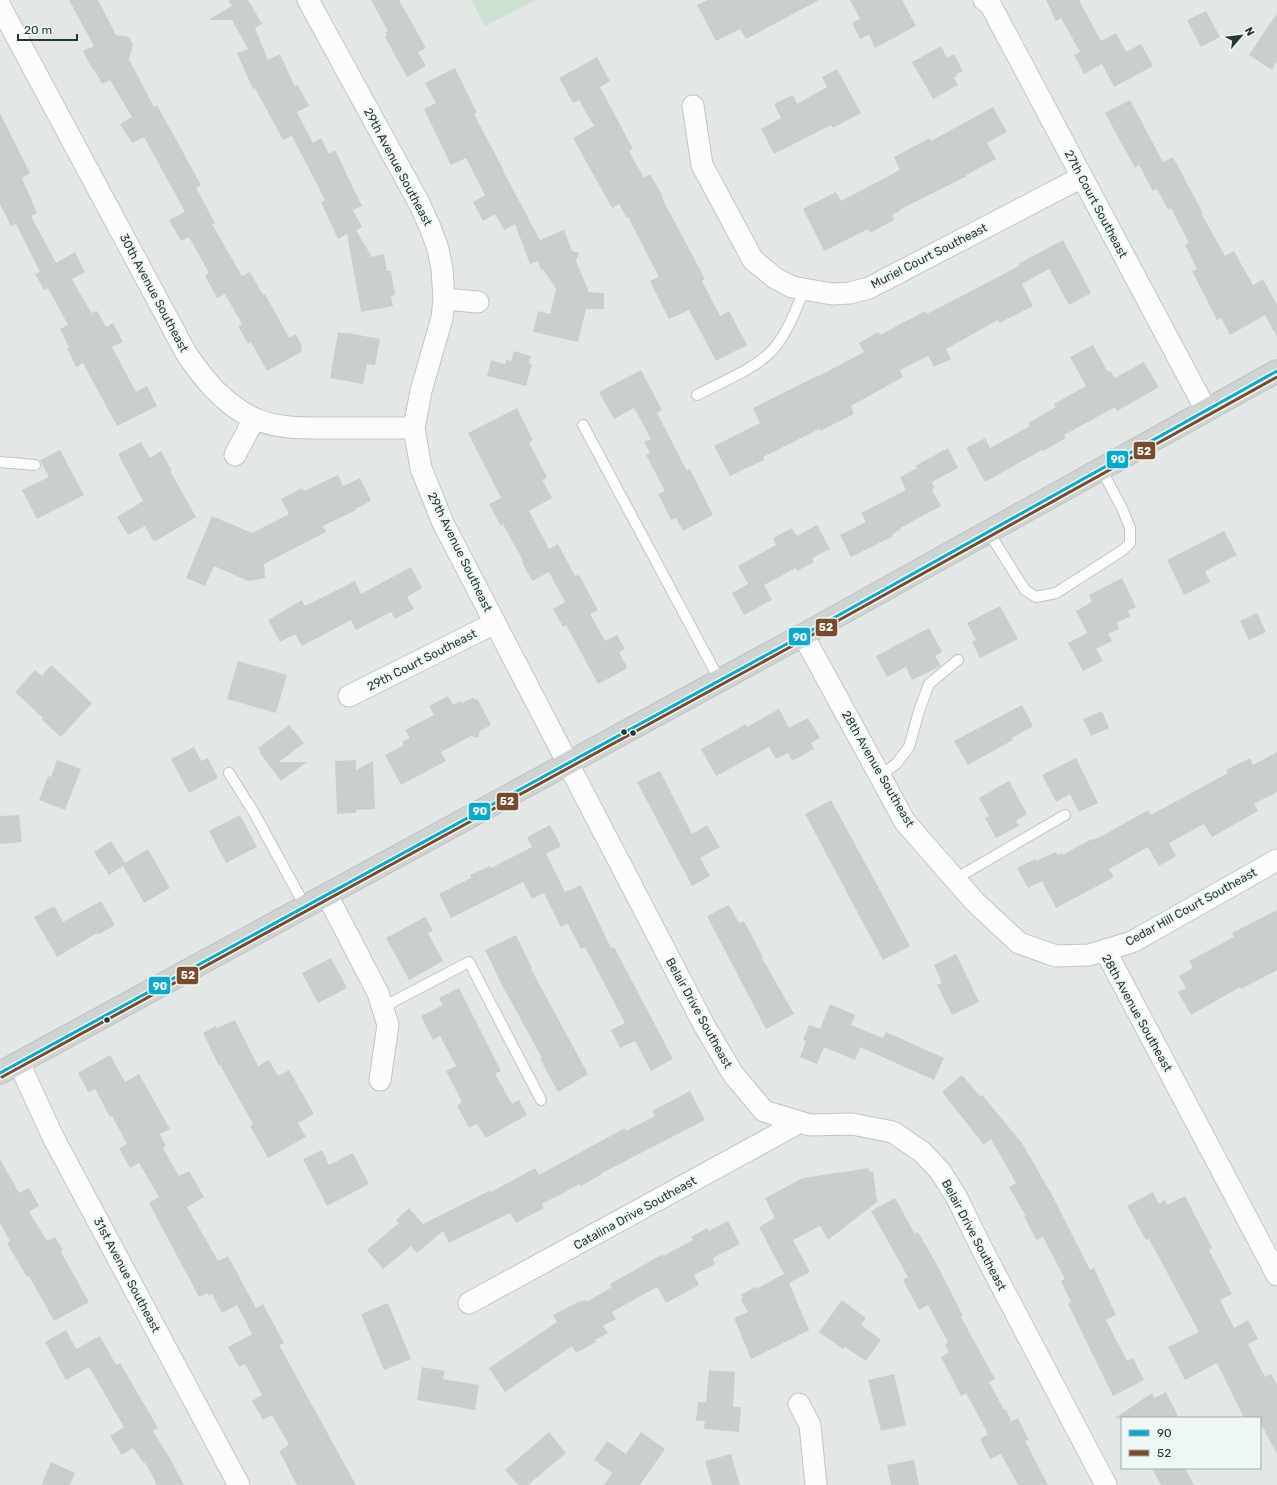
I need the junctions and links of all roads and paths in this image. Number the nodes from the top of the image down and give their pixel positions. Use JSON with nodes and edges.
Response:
{"nodes":[{"id":1,"x":308,"y":0,"type":"edge"},
{"id":2,"x":984,"y":0,"type":"edge"},
{"id":3,"x":0,"y":6,"type":"edge"},
{"id":4,"x":693,"y":106,"type":"dead end"},
{"id":5,"x":1082,"y":177,"type":"junction"},
{"id":6,"x":804,"y":290,"type":"junction"},
{"id":7,"x":444,"y":299,"type":"junction"},
{"id":8,"x":478,"y":302,"type":"dead end"},
{"id":9,"x":1276,"y":375,"type":"edge"},
{"id":10,"x":697,"y":395,"type":"dead end"},
{"id":11,"x":1206,"y":410,"type":"junction"},
{"id":12,"x":254,"y":419,"type":"junction"},
{"id":13,"x":583,"y":425,"type":"dead end"},
{"id":14,"x":414,"y":428,"type":"junction"},
{"id":15,"x":235,"y":455,"type":"dead end"},
{"id":16,"x":0,"y":462,"type":"edge"},
{"id":17,"x":35,"y":465,"type":"dead end"},
{"id":18,"x":1101,"y":469,"type":"junction"},
{"id":19,"x":988,"y":531,"type":"junction"},
{"id":20,"x":495,"y":623,"type":"junction"},
{"id":21,"x":803,"y":635,"type":"junction"},
{"id":22,"x":958,"y":660,"type":"dead end"},
{"id":23,"x":719,"y":679,"type":"junction"},
{"id":24,"x":349,"y":696,"type":"dead end"},
{"id":25,"x":568,"y":763,"type":"junction"},
{"id":26,"x":229,"y":773,"type":"dead end"},
{"id":27,"x":880,"y":776,"type":"junction"},
{"id":28,"x":1065,"y":816,"type":"dead end"},
{"id":29,"x":1277,"y":860,"type":"edge"},
{"id":30,"x":955,"y":879,"type":"junction"},
{"id":31,"x":327,"y":895,"type":"junction"},
{"id":32,"x":306,"y":906,"type":"junction"},
{"id":33,"x":1104,"y":950,"type":"junction"},
{"id":34,"x":383,"y":1007,"type":"junction"},
{"id":35,"x":19,"y":1063,"type":"junction"},
{"id":36,"x":0,"y":1073,"type":"edge"},
{"id":37,"x":380,"y":1080,"type":"dead end"},
{"id":38,"x":542,"y":1100,"type":"dead end"},
{"id":39,"x":800,"y":1122,"type":"junction"},
{"id":40,"x":1277,"y":1275,"type":"edge"},
{"id":41,"x":469,"y":1303,"type":"dead end"},
{"id":42,"x":799,"y":1404,"type":"dead end"},
{"id":43,"x":239,"y":1485,"type":"edge"},
{"id":44,"x":816,"y":1485,"type":"edge"},
{"id":45,"x":1106,"y":1485,"type":"edge"}],
"edges":[{"from":1,"to":7,"type":"street","name":"29th Avenue Southeast"},
{"from":2,"to":5,"type":"street","name":"27th Court Southeast"},
{"from":3,"to":12,"type":"street","name":"30th Avenue Southeast"},
{"from":4,"to":6,"type":"street","name":"Muriel Court Southeast"},
{"from":5,"to":6,"type":"street","name":"Muriel Court Southeast"},
{"from":5,"to":11,"type":"street","name":"27th Court Southeast"},
{"from":6,"to":10,"type":"lane"},
{"from":7,"to":8,"type":"street"},
{"from":7,"to":14,"type":"street","name":"29th Avenue Southeast"},
{"from":9,"to":11,"type":"main road"},
{"from":11,"to":18,"type":"main road"},
{"from":12,"to":14,"type":"street","name":"30th Avenue Southeast"},
{"from":12,"to":15,"type":"street"},
{"from":13,"to":23,"type":"lane"},
{"from":14,"to":20,"type":"street","name":"29th Avenue Southeast"},
{"from":16,"to":17,"type":"lane"},
{"from":18,"to":19,"type":"main road"},
{"from":18,"to":19,"type":"lane"},
{"from":19,"to":21,"type":"main road"},
{"from":20,"to":24,"type":"street","name":"29th Court Southeast"},
{"from":20,"to":25,"type":"street","name":"29th Avenue Southeast"},
{"from":21,"to":23,"type":"main road"},
{"from":21,"to":27,"type":"street","name":"28th Avenue Southeast"},
{"from":22,"to":27,"type":"lane"},
{"from":23,"to":25,"type":"main road"},
{"from":25,"to":31,"type":"main road"},
{"from":25,"to":39,"type":"street","name":"Belair Drive Southeast"},
{"from":26,"to":32,"type":"lane"},
{"from":27,"to":30,"type":"street","name":"28th Avenue Southeast"},
{"from":28,"to":30,"type":"lane"},
{"from":29,"to":33,"type":"street","name":"Cedar Hill Court Southeast"},
{"from":30,"to":33,"type":"street","name":"28th Avenue Southeast"},
{"from":31,"to":32,"type":"main road"},
{"from":31,"to":34,"type":"street"},
{"from":32,"to":35,"type":"main road"},
{"from":33,"to":40,"type":"street","name":"28th Avenue Southeast"},
{"from":34,"to":37,"type":"street"},
{"from":34,"to":38,"type":"lane"},
{"from":35,"to":36,"type":"main road"},
{"from":35,"to":43,"type":"street","name":"31st Avenue Southeast"},
{"from":39,"to":41,"type":"street","name":"Catalina Drive Southeast"},
{"from":39,"to":45,"type":"street","name":"Belair Drive Southeast"},
{"from":42,"to":44,"type":"street"}]}
